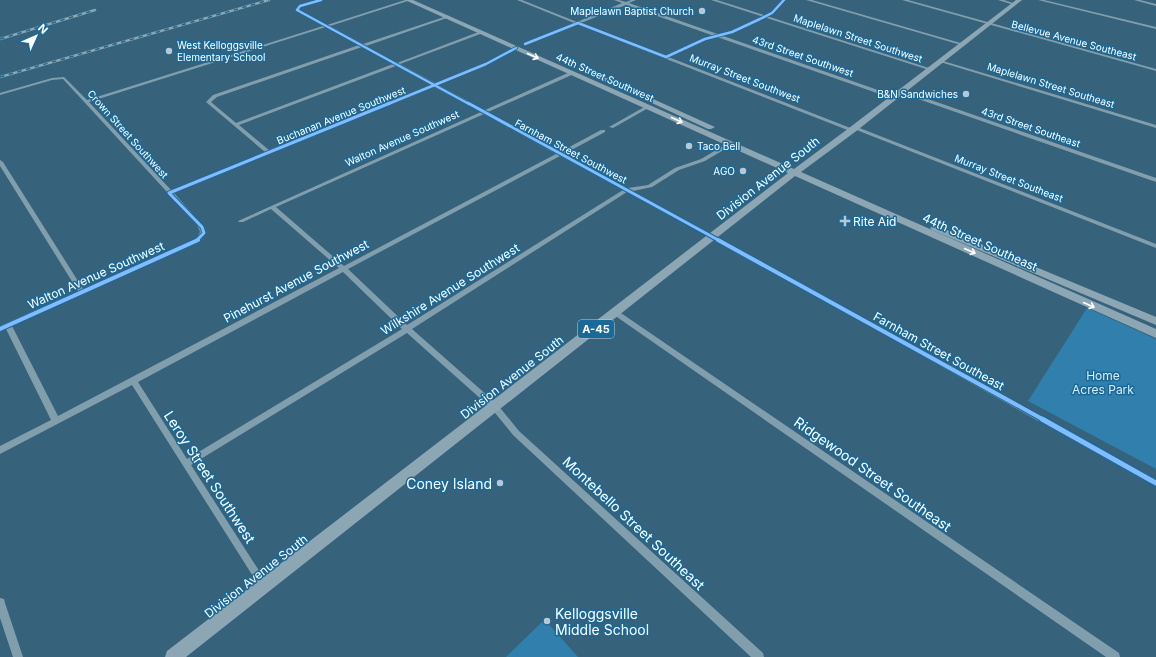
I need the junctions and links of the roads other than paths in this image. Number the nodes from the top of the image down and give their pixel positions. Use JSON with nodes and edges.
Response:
{"nodes":[{"id":1,"x":321,"y":0,"type":"edge"},
{"id":2,"x":409,"y":0,"type":"edge"},
{"id":3,"x":423,"y":0,"type":"edge"},
{"id":4,"x":519,"y":0,"type":"edge"},
{"id":5,"x":616,"y":0,"type":"edge"},
{"id":6,"x":634,"y":0,"type":"edge"},
{"id":7,"x":713,"y":0,"type":"edge"},
{"id":8,"x":808,"y":0,"type":"edge"},
{"id":9,"x":904,"y":0,"type":"edge"},
{"id":10,"x":1000,"y":0,"type":"edge"},
{"id":11,"x":1040,"y":0,"type":"edge"},
{"id":12,"x":1136,"y":0,"type":"edge"},
{"id":13,"x":1016,"y":2,"type":"edge"},
{"id":14,"x":626,"y":4,"type":"junction"},
{"id":15,"x":1156,"y":5,"type":"edge"},
{"id":16,"x":446,"y":17,"type":"junction"},
{"id":17,"x":578,"y":23,"type":"junction"},
{"id":18,"x":988,"y":24,"type":"junction"},
{"id":19,"x":325,"y":26,"type":"junction"},
{"id":20,"x":1156,"y":28,"type":"edge"},
{"id":21,"x":484,"y":30,"type":"junction"},
{"id":22,"x":525,"y":44,"type":"junction"},
{"id":23,"x":962,"y":44,"type":"junction"},
{"id":24,"x":361,"y":46,"type":"junction"},
{"id":25,"x":516,"y":48,"type":"junction"},
{"id":26,"x":941,"y":60,"type":"junction"},
{"id":27,"x":396,"y":64,"type":"junction"},
{"id":28,"x":930,"y":69,"type":"junction"},
{"id":29,"x":1156,"y":70,"type":"edge"},
{"id":30,"x":572,"y":73,"type":"junction"},
{"id":31,"x":596,"y":84,"type":"junction"},
{"id":32,"x":433,"y":85,"type":"junction"},
{"id":33,"x":617,"y":85,"type":"junction"},
{"id":34,"x":0,"y":94,"type":"edge"},
{"id":35,"x":637,"y":94,"type":"junction"},
{"id":36,"x":897,"y":94,"type":"junction"},
{"id":37,"x":620,"y":95,"type":"junction"},
{"id":38,"x":86,"y":102,"type":"junction"},
{"id":39,"x":648,"y":107,"type":"junction"},
{"id":40,"x":670,"y":108,"type":"junction"},
{"id":41,"x":483,"y":113,"type":"junction"},
{"id":42,"x":234,"y":125,"type":"junction"},
{"id":43,"x":611,"y":127,"type":"dead end"},
{"id":44,"x":1156,"y":127,"type":"edge"},
{"id":45,"x":854,"y":129,"type":"junction"},
{"id":46,"x":603,"y":131,"type":"dead end"},
{"id":47,"x":730,"y":144,"type":"junction"},
{"id":48,"x":269,"y":153,"type":"junction"},
{"id":49,"x":560,"y":154,"type":"junction"},
{"id":50,"x":0,"y":162,"type":"edge"},
{"id":51,"x":798,"y":170,"type":"junction"},
{"id":52,"x":1156,"y":180,"type":"edge"},
{"id":53,"x":627,"y":190,"type":"junction"},
{"id":54,"x":169,"y":193,"type":"junction"},
{"id":55,"x":272,"y":207,"type":"junction"},
{"id":56,"x":241,"y":221,"type":"dead end"},
{"id":57,"x":713,"y":237,"type":"junction"},
{"id":58,"x":199,"y":239,"type":"joint"},
{"id":59,"x":1156,"y":246,"type":"edge"},
{"id":60,"x":343,"y":268,"type":"junction"},
{"id":61,"x":82,"y":292,"type":"junction"},
{"id":62,"x":616,"y":313,"type":"junction"},
{"id":63,"x":1156,"y":321,"type":"edge"},
{"id":64,"x":8,"y":325,"type":"junction"},
{"id":65,"x":0,"y":329,"type":"edge"},
{"id":66,"x":407,"y":329,"type":"junction"},
{"id":67,"x":1156,"y":334,"type":"edge"},
{"id":68,"x":133,"y":381,"type":"junction"},
{"id":69,"x":494,"y":406,"type":"junction"},
{"id":70,"x":56,"y":421,"type":"junction"},
{"id":71,"x":0,"y":450,"type":"edge"},
{"id":72,"x":186,"y":464,"type":"junction"},
{"id":73,"x":1156,"y":483,"type":"edge"},
{"id":74,"x":264,"y":586,"type":"junction"},
{"id":75,"x":0,"y":603,"type":"edge"},
{"id":76,"x":18,"y":657,"type":"edge"},
{"id":77,"x":173,"y":657,"type":"edge"},
{"id":78,"x":759,"y":657,"type":"edge"},
{"id":79,"x":1115,"y":657,"type":"edge"}],
"edges":[{"from":1,"to":19,"type":"street","name":"Farnham Street Southwest"},
{"from":2,"to":16,"type":"main road","name":"44th Street Southwest"},
{"from":2,"to":19,"type":"street"},
{"from":3,"to":21,"type":"main road","name":"44th Street Southwest"},
{"from":4,"to":17,"type":"street","name":"Murray Street Southwest"},
{"from":5,"to":14,"type":"street","name":"43rd Street Southwest"},
{"from":6,"to":14,"type":"street"},
{"from":7,"to":28,"type":"street","name":"Maplelawn Street Southwest"},
{"from":8,"to":23,"type":"street"},
{"from":9,"to":18,"type":"street","name":"Bellevue Avenue Southeast"},
{"from":10,"to":13,"type":"street"},
{"from":11,"to":20,"type":"street"},
{"from":12,"to":15,"type":"street"},
{"from":13,"to":18,"type":"main road","name":"Division Avenue South","number":"A-45"},
{"from":14,"to":17,"type":"street"},
{"from":14,"to":36,"type":"street","name":"43rd Street Southwest"},
{"from":16,"to":21,"type":"main road","name":"44th Street Southwest"},
{"from":16,"to":24,"type":"street"},
{"from":17,"to":22,"type":"street"},
{"from":17,"to":45,"type":"street","name":"Murray Street Southwest"},
{"from":18,"to":23,"type":"main road","name":"Division Avenue South","number":"A-45"},
{"from":18,"to":29,"type":"street","name":"Bellevue Avenue Southeast"},
{"from":19,"to":24,"type":"street","name":"Farnham Street Southwest"},
{"from":19,"to":38,"type":"street"},
{"from":21,"to":22,"type":"main road","name":"44th Street Southwest"},
{"from":21,"to":25,"type":"main road","name":"44th Street Southwest"},
{"from":21,"to":27,"type":"street"},
{"from":22,"to":33,"type":"main road","name":"44th Street Southwest"},
{"from":23,"to":26,"type":"main road","name":"Division Avenue South","number":"A-45"},
{"from":24,"to":27,"type":"street","name":"Farnham Street Southwest"},
{"from":24,"to":42,"type":"street"},
{"from":25,"to":30,"type":"main road","name":"44th Street Southwest","one_way":true},
{"from":25,"to":32,"type":"street","name":"Buchanan Avenue Southwest"},
{"from":26,"to":28,"type":"main road","name":"Division Avenue South","number":"A-45"},
{"from":26,"to":44,"type":"street","name":"Maplelawn Street Southeast"},
{"from":27,"to":32,"type":"street","name":"Farnham Street Southwest"},
{"from":27,"to":42,"type":"street"},
{"from":28,"to":36,"type":"main road","name":"Division Avenue South","number":"A-45"},
{"from":30,"to":31,"type":"main road","name":"44th Street Southwest"},
{"from":30,"to":41,"type":"street","name":"Walton Avenue Southwest"},
{"from":31,"to":33,"type":"main road"},
{"from":31,"to":37,"type":"main road","name":"44th Street Southwest"},
{"from":32,"to":41,"type":"street","name":"Farnham Street Southwest"},
{"from":32,"to":48,"type":"street","name":"Buchanan Avenue Southwest"},
{"from":33,"to":35,"type":"main road","name":"44th Street Southwest"},
{"from":34,"to":38,"type":"street","name":"Crown Street Southwest"},
{"from":35,"to":37,"type":"main road"},
{"from":35,"to":40,"type":"main road","name":"44th Street Southwest"},
{"from":36,"to":45,"type":"main road","name":"Division Avenue South","number":"A-45"},
{"from":36,"to":52,"type":"street","name":"43rd Street Southeast"},
{"from":37,"to":39,"type":"main road","name":"44th Street Southwest"},
{"from":38,"to":54,"type":"street","name":"Crown Street Southwest"},
{"from":39,"to":40,"type":"main road"},
{"from":39,"to":43,"type":"street"},
{"from":39,"to":47,"type":"main road","name":"44th Street Southwest","one_way":true},
{"from":40,"to":51,"type":"main road","name":"44th Street Southwest"},
{"from":41,"to":49,"type":"street","name":"Farnham Street Southwest"},
{"from":41,"to":55,"type":"street","name":"Walton Avenue Southwest"},
{"from":42,"to":48,"type":"street"},
{"from":45,"to":51,"type":"main road","name":"Division Avenue South","number":"A-45"},
{"from":45,"to":59,"type":"street","name":"Murray Street Southeast"},
{"from":46,"to":49,"type":"street","name":"Pinehurst Avenue Southwest"},
{"from":47,"to":51,"type":"main road","name":"44th Street Southwest"},
{"from":47,"to":53,"type":"street","name":"Wilkshire Avenue Southwest"},
{"from":48,"to":54,"type":"street","name":"Buchanan Avenue Southwest"},
{"from":49,"to":53,"type":"street","name":"Farnham Street Southwest"},
{"from":49,"to":60,"type":"street","name":"Pinehurst Avenue Southwest"},
{"from":50,"to":61,"type":"street"},
{"from":51,"to":57,"type":"main road","name":"Division Avenue South","number":"A-45"},
{"from":51,"to":63,"type":"main road","name":"44th Street Southeast"},
{"from":51,"to":67,"type":"main road","name":"44th Street Southeast","one_way":true},
{"from":53,"to":57,"type":"street","name":"Farnham Street Southwest"},
{"from":53,"to":66,"type":"street","name":"Wilkshire Avenue Southwest"},
{"from":54,"to":58,"type":"street","name":"Crown Street Southwest"},
{"from":55,"to":56,"type":"street","name":"Walton Avenue Southwest"},
{"from":55,"to":60,"type":"street","name":"Montebello Street Southeast"},
{"from":57,"to":62,"type":"main road","name":"Division Avenue South","number":"A-45"},
{"from":57,"to":73,"type":"street","name":"Farnham Street Southeast"},
{"from":58,"to":61,"type":"street","name":"Walton Avenue Southwest"},
{"from":60,"to":66,"type":"street","name":"Montebello Street Southeast"},
{"from":60,"to":68,"type":"street","name":"Pinehurst Avenue Southwest"},
{"from":61,"to":64,"type":"street","name":"Walton Avenue Southwest"},
{"from":62,"to":69,"type":"main road","name":"Division Avenue South","number":"A-45"},
{"from":62,"to":79,"type":"street","name":"Ridgewood Street Southeast"},
{"from":64,"to":65,"type":"street","name":"Walton Avenue Southwest"},
{"from":64,"to":70,"type":"street"},
{"from":66,"to":69,"type":"street","name":"Montebello Street Southeast"},
{"from":66,"to":72,"type":"street","name":"Wilkshire Avenue Southwest"},
{"from":68,"to":70,"type":"street","name":"Pinehurst Avenue Southwest"},
{"from":68,"to":72,"type":"street","name":"Leroy Street Southwest"},
{"from":69,"to":74,"type":"main road","name":"Division Avenue South","number":"A-45"},
{"from":69,"to":78,"type":"street","name":"Montebello Street Southeast"},
{"from":70,"to":71,"type":"street","name":"Pinehurst Avenue Southwest"},
{"from":72,"to":74,"type":"street","name":"Leroy Street Southwest"},
{"from":74,"to":77,"type":"main road","name":"Division Avenue South","number":"A-45"},
{"from":75,"to":76,"type":"street"}]}
